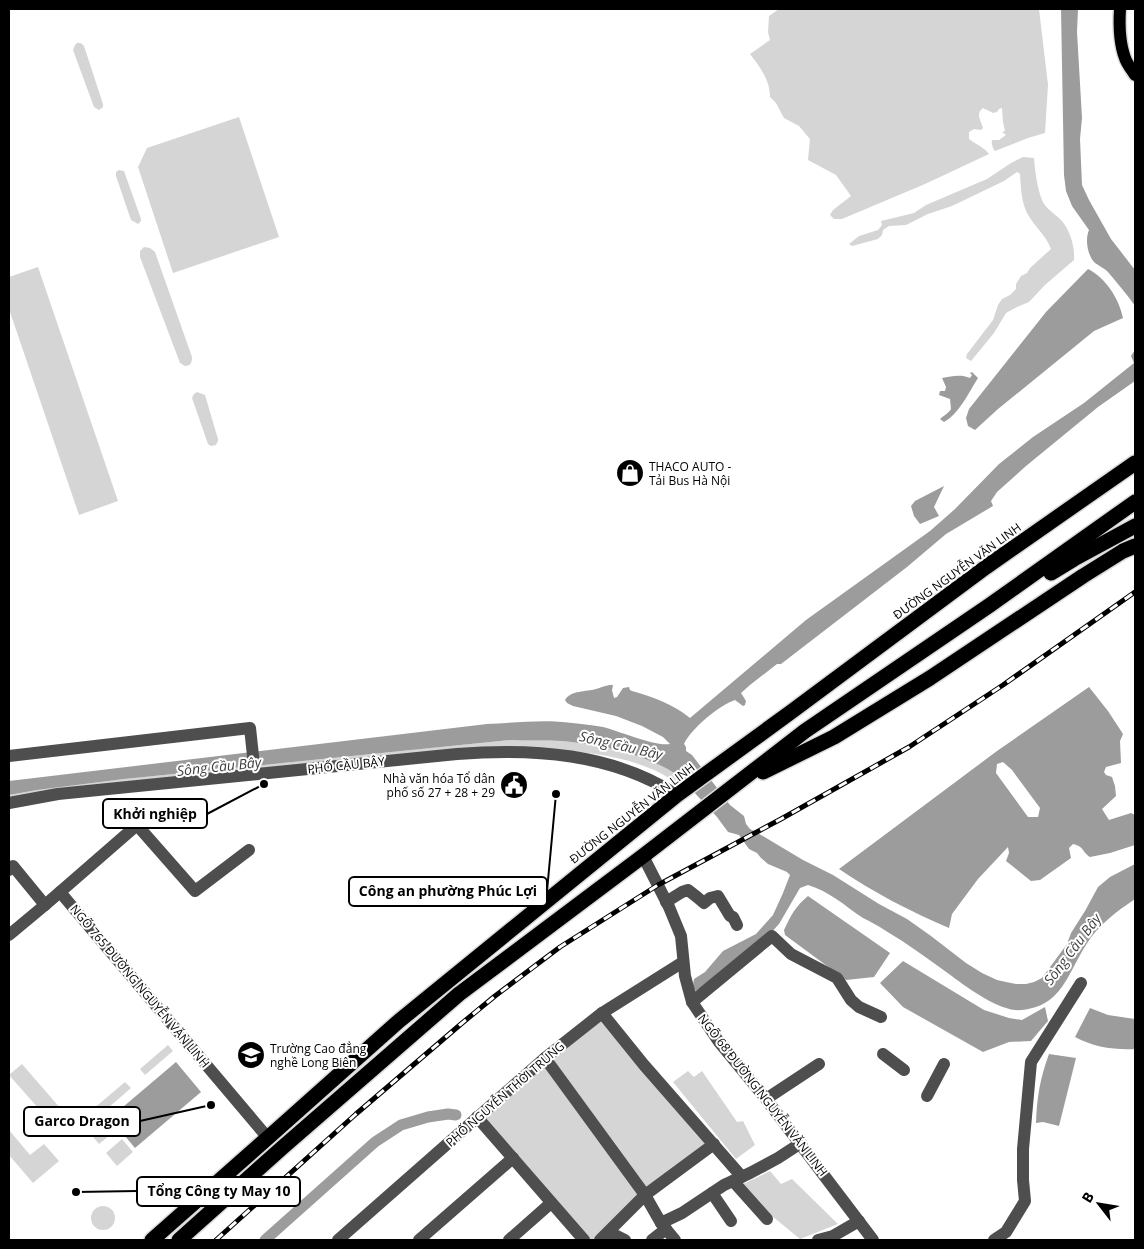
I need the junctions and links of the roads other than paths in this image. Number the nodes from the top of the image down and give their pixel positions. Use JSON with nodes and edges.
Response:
{"nodes":[{"id":1,"x":1120,"y":9,"type":"edge"},
{"id":2,"x":1135,"y":75,"type":"edge"},
{"id":3,"x":1135,"y":463,"type":"edge"},
{"id":4,"x":1135,"y":502,"type":"edge"},
{"id":5,"x":1135,"y":526,"type":"edge"},
{"id":6,"x":1135,"y":546,"type":"edge"},
{"id":7,"x":990,"y":605,"type":"junction"},
{"id":8,"x":9,"y":756,"type":"edge"},
{"id":9,"x":255,"y":774,"type":"junction"},
{"id":10,"x":732,"y":788,"type":"junction"},
{"id":11,"x":678,"y":794,"type":"junction"},
{"id":12,"x":9,"y":803,"type":"edge"},
{"id":13,"x":249,"y":850,"type":"dead end"},
{"id":14,"x":643,"y":856,"type":"junction"},
{"id":15,"x":9,"y":870,"type":"edge"},
{"id":16,"x":60,"y":892,"type":"junction"},
{"id":17,"x":666,"y":902,"type":"junction"},
{"id":18,"x":46,"y":905,"type":"junction"},
{"id":19,"x":737,"y":925,"type":"dead end"},
{"id":20,"x":9,"y":935,"type":"edge"},
{"id":21,"x":683,"y":962,"type":"junction"},
{"id":22,"x":1081,"y":983,"type":"dead end"},
{"id":23,"x":692,"y":1002,"type":"junction"},
{"id":24,"x":602,"y":1013,"type":"junction"},
{"id":25,"x":881,"y":1017,"type":"dead end"},
{"id":26,"x":883,"y":1054,"type":"dead end"},
{"id":27,"x":545,"y":1058,"type":"junction"},
{"id":28,"x":819,"y":1064,"type":"dead end"},
{"id":29,"x":944,"y":1064,"type":"dead end"},
{"id":30,"x":904,"y":1070,"type":"dead end"},
{"id":31,"x":927,"y":1096,"type":"dead end"},
{"id":32,"x":766,"y":1099,"type":"junction"},
{"id":33,"x":477,"y":1117,"type":"junction"},
{"id":34,"x":268,"y":1138,"type":"junction"},
{"id":35,"x":801,"y":1143,"type":"junction"},
{"id":36,"x":714,"y":1144,"type":"junction"},
{"id":37,"x":513,"y":1158,"type":"junction"},
{"id":38,"x":738,"y":1179,"type":"junction"},
{"id":39,"x":712,"y":1193,"type":"junction"},
{"id":40,"x":645,"y":1195,"type":"junction"},
{"id":41,"x":551,"y":1203,"type":"junction"},
{"id":42,"x":767,"y":1219,"type":"dead end"},
{"id":43,"x":732,"y":1221,"type":"dead end"},
{"id":44,"x":859,"y":1221,"type":"junction"},
{"id":45,"x":663,"y":1226,"type":"junction"},
{"id":46,"x":169,"y":1235,"type":"edge"},
{"id":47,"x":604,"y":1236,"type":"edge"},
{"id":48,"x":152,"y":1240,"type":"edge"},
{"id":49,"x":179,"y":1240,"type":"edge"},
{"id":50,"x":338,"y":1240,"type":"edge"},
{"id":51,"x":419,"y":1240,"type":"edge"},
{"id":52,"x":509,"y":1240,"type":"edge"},
{"id":53,"x":584,"y":1240,"type":"edge"},
{"id":54,"x":625,"y":1240,"type":"edge"},
{"id":55,"x":652,"y":1240,"type":"edge"},
{"id":56,"x":675,"y":1240,"type":"edge"},
{"id":57,"x":818,"y":1240,"type":"edge"},
{"id":58,"x":873,"y":1240,"type":"edge"},
{"id":59,"x":994,"y":1240,"type":"edge"}],
"edges":[{"from":1,"to":2,"type":"main road"},
{"from":3,"to":11,"type":"highway","name":"ĐƯỜNG NGUYỄN VĂN LINH"},
{"from":4,"to":7,"type":"highway"},
{"from":5,"to":7,"type":"highway"},
{"from":6,"to":10,"type":"highway"},
{"from":7,"to":10,"type":"highway"},
{"from":8,"to":9,"type":"street"},
{"from":9,"to":11,"type":"street","name":"PHỐ CẦU BÂY"},
{"from":9,"to":12,"type":"street","name":"PHỐ CẦU BÂY"},
{"from":10,"to":14,"type":"highway"},
{"from":11,"to":34,"type":"highway","name":"ĐƯỜNG NGUYỄN VĂN LINH"},
{"from":13,"to":16,"type":"street"},
{"from":14,"to":17,"type":"street","name":"NGÕ 68 ĐƯỜNG NGUYỄN VĂN LINH"},
{"from":14,"to":49,"type":"highway"},
{"from":15,"to":18,"type":"street"},
{"from":16,"to":18,"type":"street"},
{"from":16,"to":34,"type":"street","name":"NGÕ 765 ĐƯỜNG NGUYỄN VĂN LINH"},
{"from":17,"to":19,"type":"street"},
{"from":17,"to":21,"type":"street","name":"NGÕ 68 ĐƯỜNG NGUYỄN VĂN LINH"},
{"from":18,"to":20,"type":"street"},
{"from":21,"to":23,"type":"street","name":"NGÕ 68 ĐƯỜNG NGUYỄN VĂN LINH"},
{"from":21,"to":24,"type":"street","name":"PHỐ NGUYỄN THỜI TRUNG"},
{"from":22,"to":59,"type":"street"},
{"from":23,"to":25,"type":"street"},
{"from":23,"to":32,"type":"street","name":"NGÕ 68 ĐƯỜNG NGUYỄN VĂN LINH"},
{"from":24,"to":27,"type":"street","name":"PHỐ NGUYỄN THỜI TRUNG"},
{"from":24,"to":36,"type":"street"},
{"from":26,"to":30,"type":"street"},
{"from":27,"to":33,"type":"street","name":"PHỐ NGUYỄN THỜI TRUNG"},
{"from":27,"to":40,"type":"street"},
{"from":28,"to":32,"type":"street"},
{"from":29,"to":31,"type":"street"},
{"from":32,"to":35,"type":"street","name":"NGÕ 68 ĐƯỜNG NGUYỄN VĂN LINH"},
{"from":33,"to":37,"type":"street"},
{"from":33,"to":50,"type":"street","name":"PHỐ NGUYỄN THỜI TRUNG"},
{"from":34,"to":46,"type":"highway","name":"ĐƯỜNG NGUYỄN VĂN LINH"},
{"from":35,"to":38,"type":"street"},
{"from":35,"to":44,"type":"street","name":"NGÕ 68 ĐƯỜNG NGUYỄN VĂN LINH"},
{"from":36,"to":38,"type":"street"},
{"from":36,"to":40,"type":"street"},
{"from":37,"to":41,"type":"street"},
{"from":37,"to":51,"type":"street"},
{"from":38,"to":39,"type":"street"},
{"from":38,"to":42,"type":"street"},
{"from":39,"to":43,"type":"street"},
{"from":39,"to":45,"type":"street"},
{"from":40,"to":45,"type":"street"},
{"from":40,"to":47,"type":"street"},
{"from":41,"to":52,"type":"street"},
{"from":41,"to":53,"type":"street"},
{"from":44,"to":57,"type":"street"},
{"from":44,"to":58,"type":"street","name":"NGÕ 68 ĐƯỜNG NGUYỄN VĂN LINH"},
{"from":45,"to":55,"type":"street"},
{"from":45,"to":56,"type":"street"},
{"from":46,"to":48,"type":"highway","name":"ĐƯỜNG NGUYỄN VĂN LINH"},
{"from":47,"to":54,"type":"street"}]}
